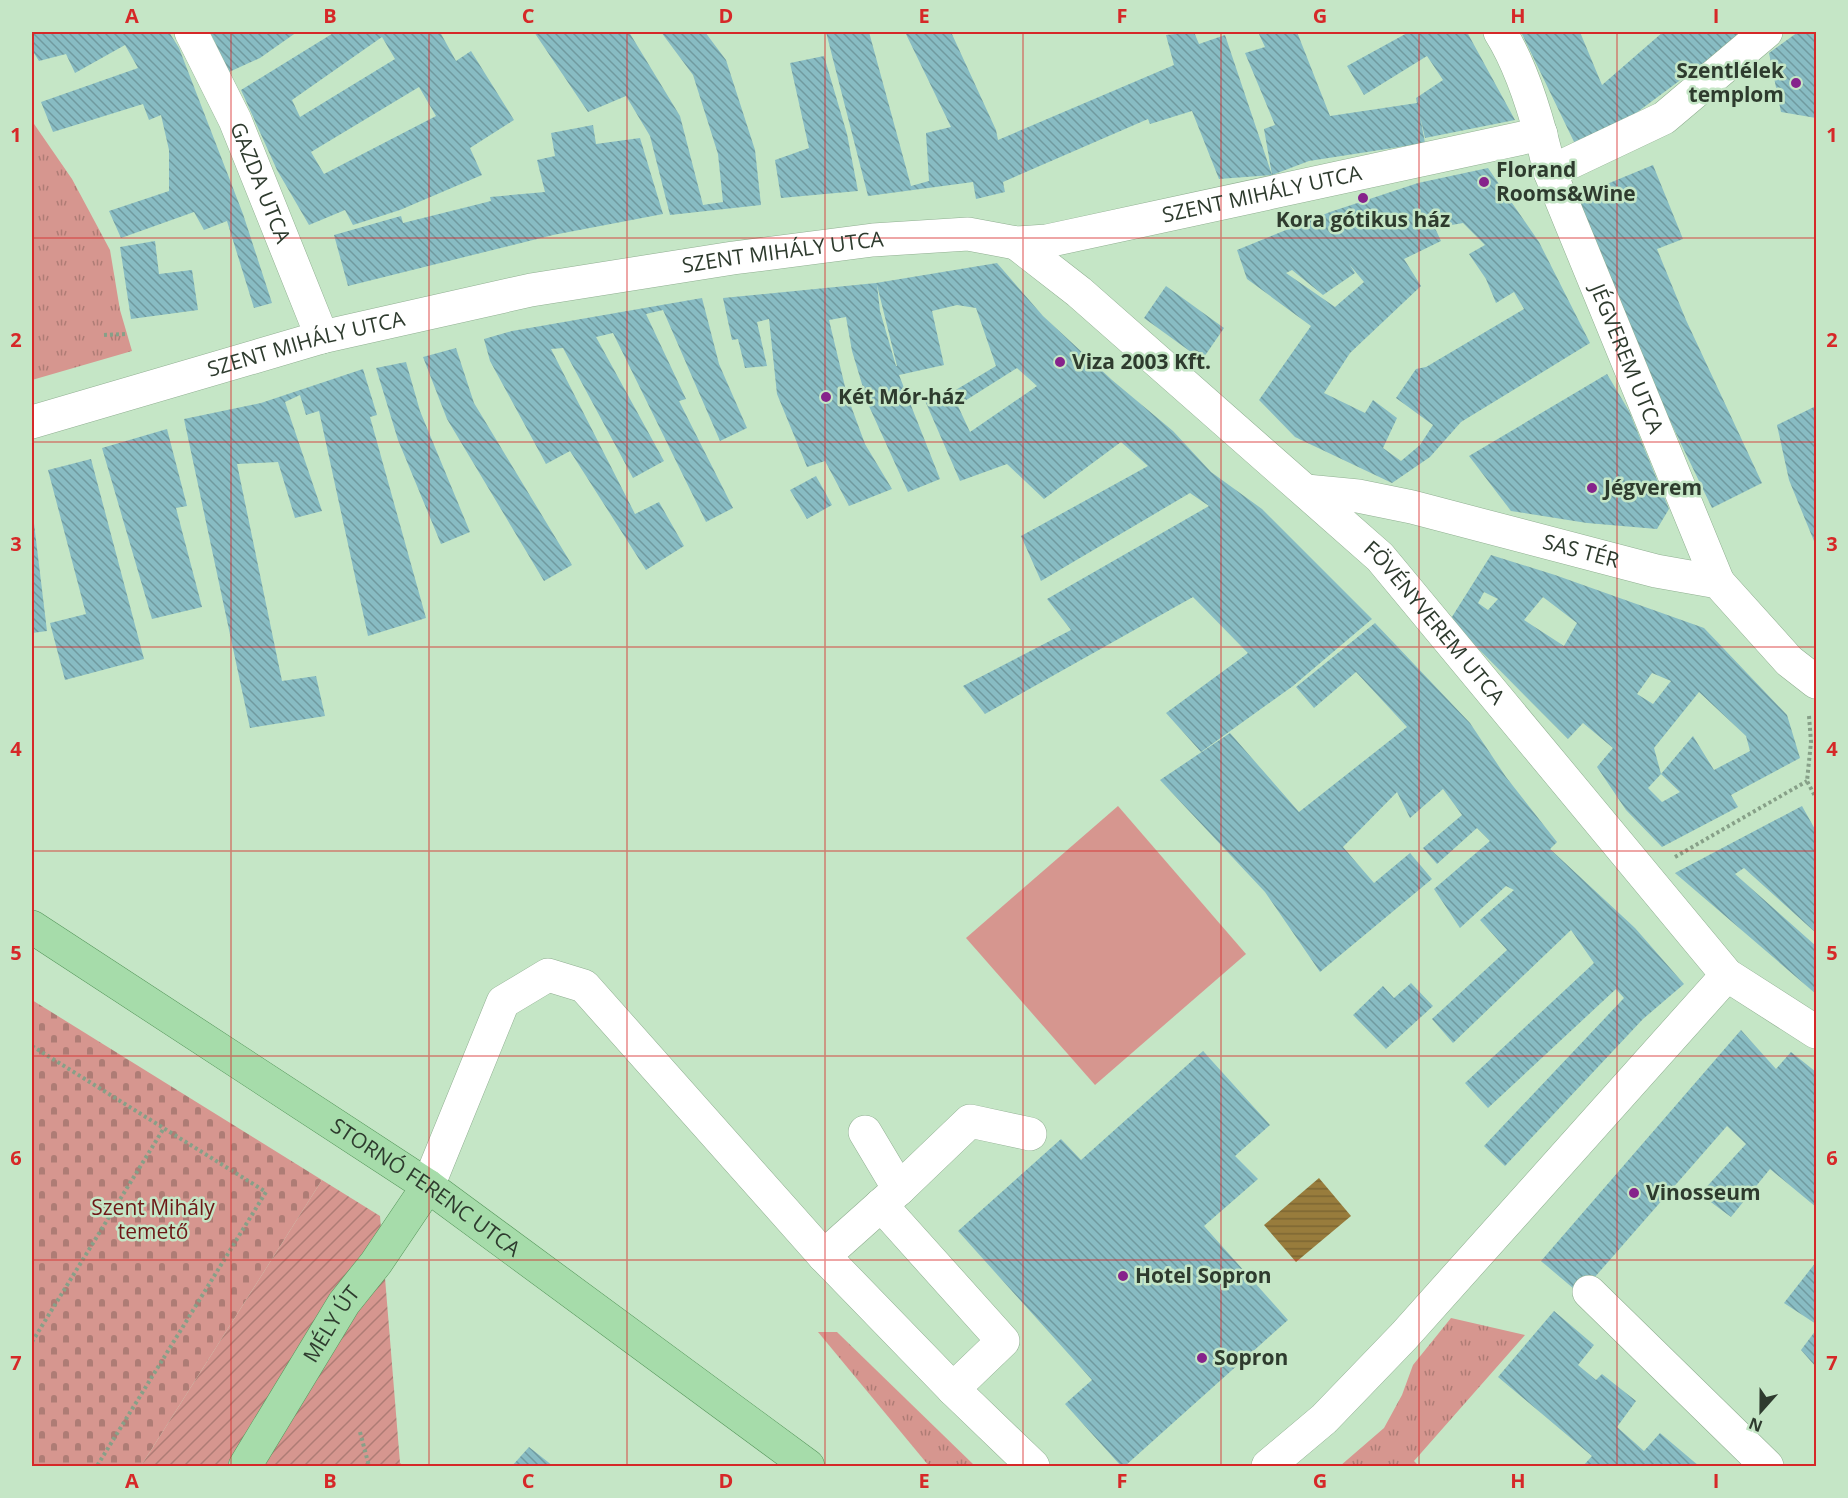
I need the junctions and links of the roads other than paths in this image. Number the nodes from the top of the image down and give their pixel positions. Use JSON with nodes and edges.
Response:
{"nodes":[{"id":1,"x":191,"y":32,"type":"edge"},
{"id":2,"x":1500,"y":32,"type":"edge"},
{"id":3,"x":1766,"y":32,"type":"edge"},
{"id":4,"x":1541,"y":134,"type":"junction"},
{"id":5,"x":1551,"y":172,"type":"junction"},
{"id":6,"x":1016,"y":243,"type":"junction"},
{"id":7,"x":322,"y":337,"type":"junction"},
{"id":8,"x":32,"y":422,"type":"edge"},
{"id":9,"x":1306,"y":491,"type":"junction"},
{"id":10,"x":1412,"y":507,"type":"junction"},
{"id":11,"x":1380,"y":557,"type":"junction"},
{"id":12,"x":1718,"y":582,"type":"junction"},
{"id":13,"x":1816,"y":682,"type":"edge"},
{"id":14,"x":32,"y":927,"type":"edge"},
{"id":15,"x":1727,"y":975,"type":"junction"},
{"id":16,"x":1816,"y":1032,"type":"edge"},
{"id":17,"x":865,"y":1132,"type":"dead end"},
{"id":18,"x":1030,"y":1134,"type":"dead end"},
{"id":19,"x":428,"y":1186,"type":"junction"},
{"id":20,"x":890,"y":1197,"type":"junction"},
{"id":21,"x":824,"y":1256,"type":"junction"},
{"id":22,"x":1589,"y":1292,"type":"dead end"},
{"id":23,"x":953,"y":1389,"type":"junction"},
{"id":24,"x":245,"y":1467,"type":"edge"},
{"id":25,"x":808,"y":1467,"type":"edge"},
{"id":26,"x":1034,"y":1467,"type":"edge"},
{"id":27,"x":1268,"y":1467,"type":"edge"},
{"id":28,"x":1767,"y":1467,"type":"edge"}],
"edges":[{"from":1,"to":7,"type":"street","name":"GAZDA UTCA"},
{"from":2,"to":4,"type":"street","name":"JÉGVEREM UTCA"},
{"from":3,"to":5,"type":"street"},
{"from":4,"to":5,"type":"street","name":"JÉGVEREM UTCA"},
{"from":4,"to":6,"type":"street","name":"SZENT MIHÁLY UTCA"},
{"from":5,"to":12,"type":"street","name":"JÉGVEREM UTCA"},
{"from":6,"to":7,"type":"street","name":"SZENT MIHÁLY UTCA"},
{"from":6,"to":9,"type":"street","name":"FÖVÉNYVEREM UTCA"},
{"from":7,"to":8,"type":"street","name":"SZENT MIHÁLY UTCA"},
{"from":9,"to":10,"type":"street","name":"SAS TÉR"},
{"from":9,"to":11,"type":"street","name":"FÖVÉNYVEREM UTCA"},
{"from":10,"to":11,"type":"street"},
{"from":10,"to":12,"type":"street","name":"SAS TÉR"},
{"from":11,"to":15,"type":"street","name":"FÖVÉNYVEREM UTCA"},
{"from":12,"to":13,"type":"street"},
{"from":14,"to":19,"type":"main road","name":"STORNÓ FERENC UTCA"},
{"from":15,"to":16,"type":"street","name":"FÖVÉNYVEREM UTCA"},
{"from":15,"to":27,"type":"street"},
{"from":17,"to":20,"type":"street"},
{"from":18,"to":20,"type":"street"},
{"from":19,"to":21,"type":"street"},
{"from":19,"to":24,"type":"main road","name":"MÉLY ÚT"},
{"from":19,"to":25,"type":"main road","name":"STORNÓ FERENC UTCA"},
{"from":20,"to":21,"type":"street"},
{"from":20,"to":23,"type":"street"},
{"from":21,"to":23,"type":"street"},
{"from":22,"to":28,"type":"street"},
{"from":23,"to":26,"type":"street"}]}
